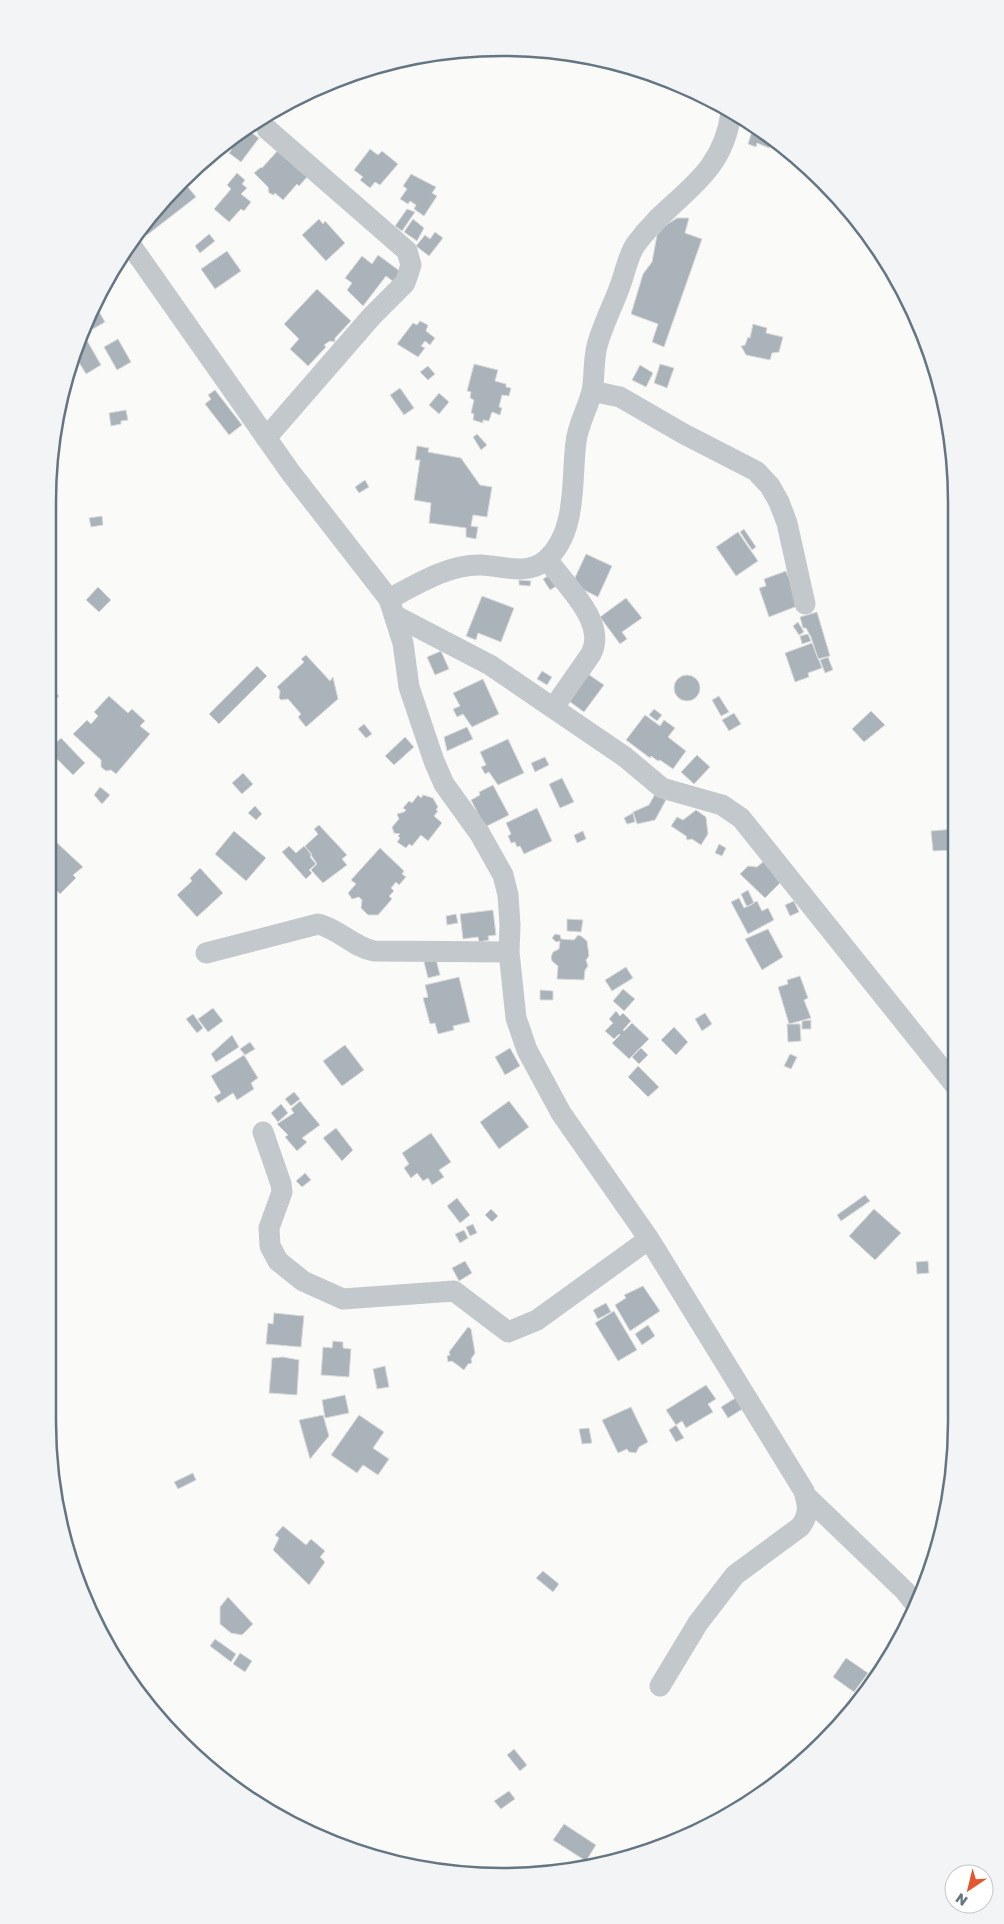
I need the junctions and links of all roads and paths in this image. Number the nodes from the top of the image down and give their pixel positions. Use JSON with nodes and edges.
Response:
{"nodes":[{"id":1,"x":730,"y":119,"type":"edge"},
{"id":2,"x":267,"y":129,"type":"dead end"},
{"id":3,"x":134,"y":250,"type":"edge"},
{"id":4,"x":592,"y":391,"type":"junction"},
{"id":5,"x":266,"y":438,"type":"junction"},
{"id":6,"x":547,"y":559,"type":"junction"},
{"id":7,"x":805,"y":604,"type":"dead end"},
{"id":8,"x":392,"y":607,"type":"junction"},
{"id":9,"x":554,"y":707,"type":"junction"},
{"id":10,"x":509,"y":952,"type":"junction"},
{"id":11,"x":206,"y":953,"type":"dead end"},
{"id":12,"x":948,"y":1077,"type":"edge"},
{"id":13,"x":263,"y":1132,"type":"dead end"},
{"id":14,"x":649,"y":1239,"type":"junction"},
{"id":15,"x":805,"y":1495,"type":"junction"},
{"id":16,"x":911,"y":1599,"type":"edge"},
{"id":17,"x":660,"y":1686,"type":"dead end"}],
"edges":[{"from":1,"to":4,"type":"street"},
{"from":2,"to":5,"type":"street"},
{"from":3,"to":5,"type":"street"},
{"from":4,"to":6,"type":"street"},
{"from":4,"to":7,"type":"street"},
{"from":5,"to":8,"type":"street"},
{"from":6,"to":8,"type":"street"},
{"from":6,"to":9,"type":"street"},
{"from":8,"to":9,"type":"street"},
{"from":8,"to":10,"type":"street"},
{"from":9,"to":12,"type":"street"},
{"from":10,"to":11,"type":"street"},
{"from":10,"to":14,"type":"street"},
{"from":13,"to":14,"type":"street"},
{"from":14,"to":15,"type":"street"},
{"from":15,"to":16,"type":"street"},
{"from":15,"to":17,"type":"street"}]}
